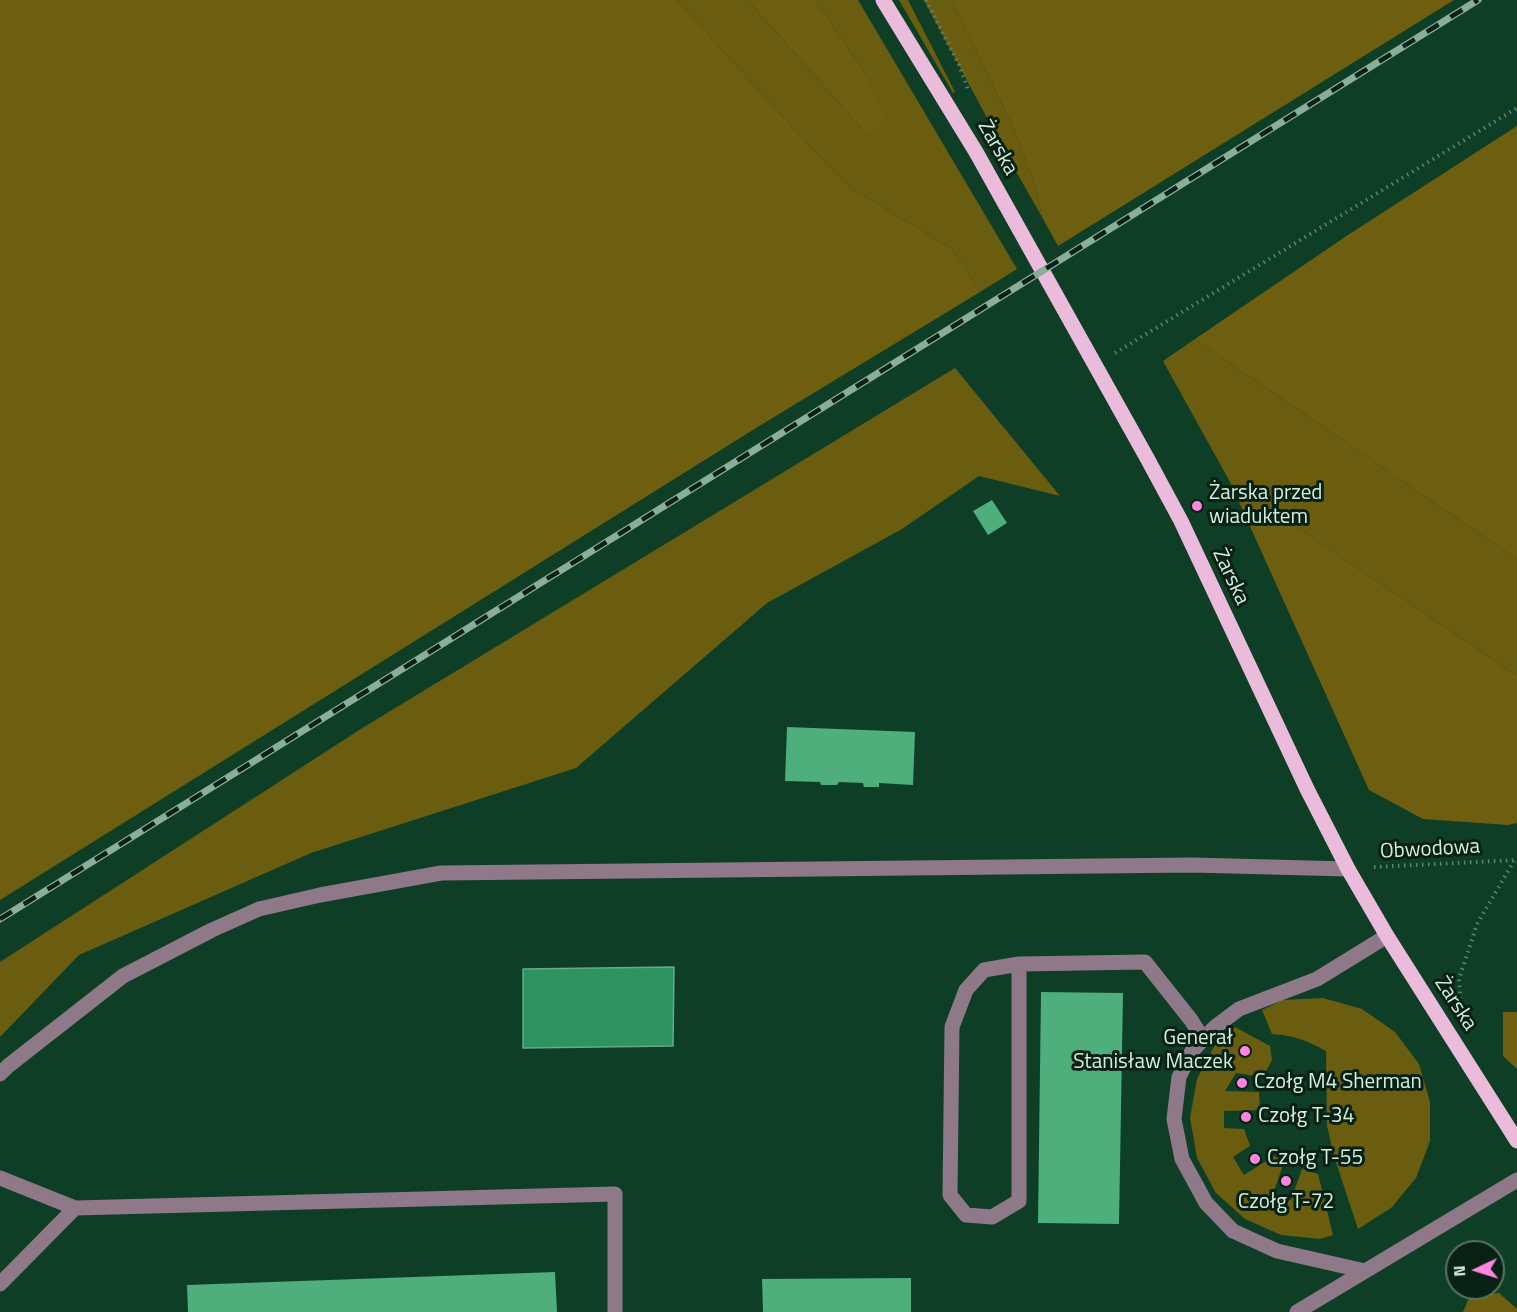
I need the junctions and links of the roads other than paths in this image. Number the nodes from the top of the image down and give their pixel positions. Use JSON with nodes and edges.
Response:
{"nodes":[{"id":1,"x":884,"y":0,"type":"edge"},
{"id":2,"x":1348,"y":869,"type":"junction"},
{"id":3,"x":1387,"y":936,"type":"junction"},
{"id":4,"x":1019,"y":964,"type":"junction"},
{"id":5,"x":1203,"y":1039,"type":"junction"},
{"id":6,"x":0,"y":1074,"type":"edge"},
{"id":7,"x":1517,"y":1142,"type":"edge"},
{"id":8,"x":0,"y":1178,"type":"edge"},
{"id":9,"x":1517,"y":1180,"type":"edge"},
{"id":10,"x":75,"y":1208,"type":"junction"},
{"id":11,"x":1365,"y":1271,"type":"junction"},
{"id":12,"x":0,"y":1284,"type":"edge"},
{"id":13,"x":615,"y":1312,"type":"edge"},
{"id":14,"x":1298,"y":1312,"type":"edge"}],
"edges":[{"from":1,"to":2,"type":"main road","name":"Żarska"},
{"from":2,"to":3,"type":"main road","name":"Żarska"},
{"from":2,"to":6,"type":"street"},
{"from":3,"to":5,"type":"street"},
{"from":3,"to":7,"type":"main road","name":"Żarska"},
{"from":4,"to":4,"type":"street"},
{"from":4,"to":5,"type":"street"},
{"from":5,"to":11,"type":"street"},
{"from":8,"to":10,"type":"street"},
{"from":9,"to":11,"type":"street"},
{"from":10,"to":12,"type":"street"},
{"from":10,"to":13,"type":"street"},
{"from":11,"to":14,"type":"street"}]}
